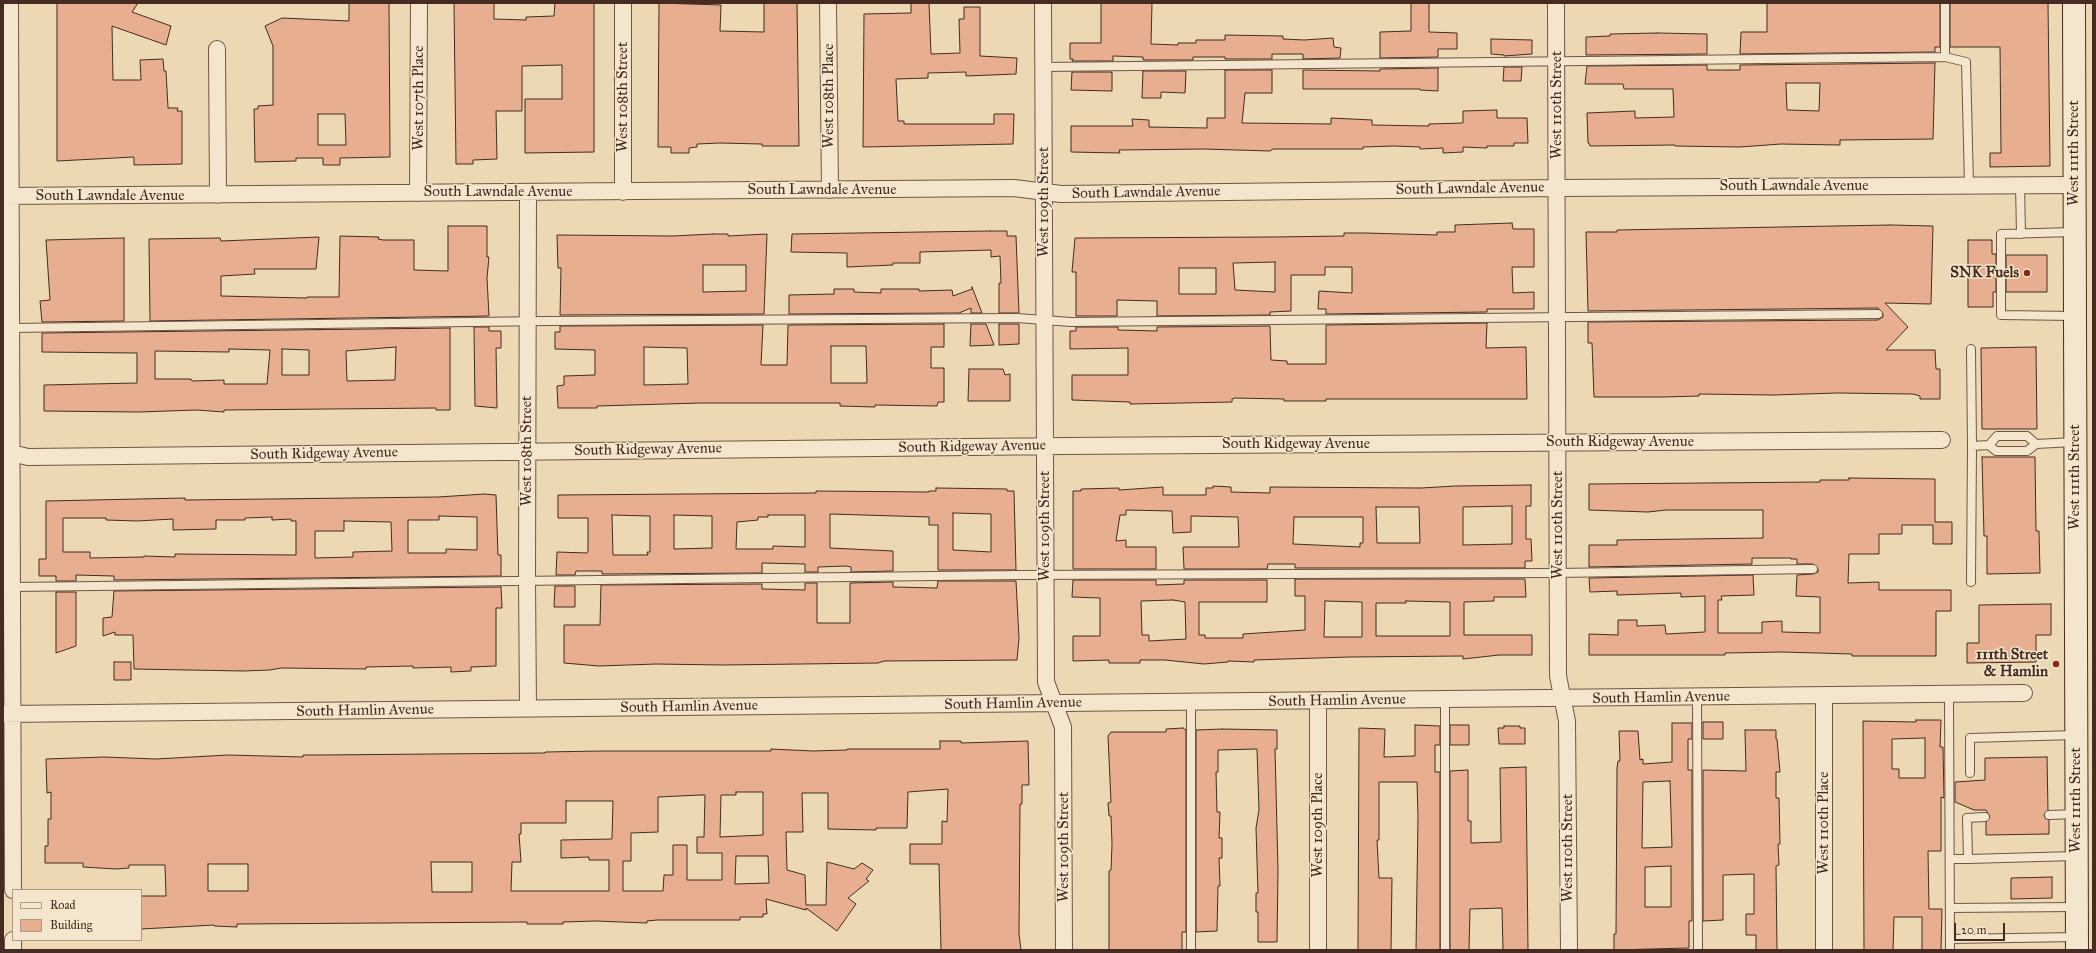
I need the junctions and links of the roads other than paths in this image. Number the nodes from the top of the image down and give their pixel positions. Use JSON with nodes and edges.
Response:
{"nodes":[{"id":1,"x":10,"y":3,"type":"edge"},
{"id":2,"x":419,"y":3,"type":"edge"},
{"id":3,"x":623,"y":3,"type":"edge"},
{"id":4,"x":828,"y":3,"type":"edge"},
{"id":5,"x":1043,"y":3,"type":"edge"},
{"id":6,"x":1556,"y":3,"type":"edge"},
{"id":7,"x":1944,"y":3,"type":"edge"},
{"id":8,"x":2074,"y":3,"type":"edge"},
{"id":9,"x":217,"y":49,"type":"dead end"},
{"id":10,"x":1945,"y":57,"type":"junction"},
{"id":11,"x":1556,"y":62,"type":"junction"},
{"id":12,"x":1043,"y":67,"type":"junction"},
{"id":13,"x":1969,"y":185,"type":"junction"},
{"id":14,"x":2020,"y":185,"type":"junction"},
{"id":15,"x":2075,"y":185,"type":"junction"},
{"id":16,"x":1557,"y":188,"type":"junction"},
{"id":17,"x":830,"y":190,"type":"junction"},
{"id":18,"x":528,"y":192,"type":"junction"},
{"id":19,"x":623,"y":192,"type":"junction"},
{"id":20,"x":1043,"y":192,"type":"junction"},
{"id":21,"x":418,"y":193,"type":"junction"},
{"id":22,"x":218,"y":195,"type":"junction"},
{"id":23,"x":7,"y":196,"type":"edge"},
{"id":24,"x":2075,"y":232,"type":"junction"},
{"id":25,"x":2021,"y":234,"type":"junction"},
{"id":26,"x":1878,"y":314,"type":"dead end"},
{"id":27,"x":2075,"y":316,"type":"junction"},
{"id":28,"x":1557,"y":317,"type":"junction"},
{"id":29,"x":1044,"y":320,"type":"junction"},
{"id":30,"x":528,"y":321,"type":"junction"},
{"id":31,"x":11,"y":328,"type":"junction"},
{"id":32,"x":1971,"y":349,"type":"dead end"},
{"id":33,"x":1942,"y":440,"type":"dead end"},
{"id":34,"x":2075,"y":442,"type":"junction"},
{"id":35,"x":1557,"y":443,"type":"junction"},
{"id":36,"x":2036,"y":444,"type":"junction"},
{"id":37,"x":1988,"y":445,"type":"junction"},
{"id":38,"x":1045,"y":446,"type":"junction"},
{"id":39,"x":1972,"y":446,"type":"junction"},
{"id":40,"x":7,"y":451,"type":"edge"},
{"id":41,"x":527,"y":452,"type":"junction"},
{"id":42,"x":1813,"y":569,"type":"dead end"},
{"id":43,"x":1558,"y":573,"type":"junction"},
{"id":44,"x":1045,"y":575,"type":"junction"},
{"id":45,"x":527,"y":580,"type":"junction"},
{"id":46,"x":1972,"y":582,"type":"dead end"},
{"id":47,"x":12,"y":587,"type":"junction"},
{"id":48,"x":1949,"y":694,"type":"junction"},
{"id":49,"x":2024,"y":694,"type":"dead end"},
{"id":50,"x":1824,"y":696,"type":"junction"},
{"id":51,"x":1697,"y":697,"type":"junction"},
{"id":52,"x":1563,"y":698,"type":"junction"},
{"id":53,"x":1445,"y":700,"type":"junction"},
{"id":54,"x":1318,"y":701,"type":"junction"},
{"id":55,"x":1191,"y":702,"type":"junction"},
{"id":56,"x":1054,"y":703,"type":"junction"},
{"id":57,"x":528,"y":709,"type":"junction"},
{"id":58,"x":8,"y":714,"type":"edge"},
{"id":59,"x":2076,"y":735,"type":"junction"},
{"id":60,"x":1970,"y":773,"type":"dead end"},
{"id":61,"x":2076,"y":814,"type":"junction"},
{"id":62,"x":2049,"y":815,"type":"dead end"},
{"id":63,"x":1985,"y":817,"type":"dead end"},
{"id":64,"x":2076,"y":856,"type":"junction"},
{"id":65,"x":1950,"y":859,"type":"junction"},
{"id":66,"x":1968,"y":859,"type":"junction"},
{"id":67,"x":13,"y":889,"type":"edge"},
{"id":68,"x":2076,"y":907,"type":"junction"},
{"id":69,"x":1950,"y":908,"type":"junction"},
{"id":70,"x":1950,"y":939,"type":"junction"},
{"id":71,"x":2076,"y":943,"type":"edge"},
{"id":72,"x":1064,"y":950,"type":"edge"},
{"id":73,"x":1190,"y":950,"type":"edge"},
{"id":74,"x":1318,"y":950,"type":"edge"},
{"id":75,"x":1445,"y":950,"type":"edge"},
{"id":76,"x":1569,"y":950,"type":"edge"},
{"id":77,"x":1698,"y":950,"type":"edge"},
{"id":78,"x":1824,"y":950,"type":"edge"},
{"id":79,"x":1950,"y":950,"type":"edge"}],
"edges":[{"from":1,"to":23,"type":"street"},
{"from":2,"to":21,"type":"street","name":"West 107th Place"},
{"from":3,"to":19,"type":"street","name":"West 108th Street"},
{"from":4,"to":17,"type":"street","name":"West 108th Place"},
{"from":5,"to":12,"type":"street","name":"West 109th Street"},
{"from":6,"to":11,"type":"street","name":"West 110th Street"},
{"from":7,"to":10,"type":"lane"},
{"from":8,"to":15,"type":"main road","name":"West 111th Street"},
{"from":9,"to":22,"type":"street"},
{"from":10,"to":11,"type":"lane"},
{"from":10,"to":13,"type":"lane"},
{"from":11,"to":12,"type":"lane"},
{"from":11,"to":16,"type":"street","name":"West 110th Street"},
{"from":12,"to":20,"type":"street","name":"West 109th Street"},
{"from":13,"to":14,"type":"street","name":"South Lawndale Avenue"},
{"from":13,"to":16,"type":"street","name":"South Lawndale Avenue"},
{"from":14,"to":15,"type":"street","name":"South Lawndale Avenue"},
{"from":14,"to":25,"type":"lane"},
{"from":15,"to":24,"type":"main road","name":"West 111th Street"},
{"from":16,"to":20,"type":"street","name":"South Lawndale Avenue"},
{"from":16,"to":28,"type":"street","name":"West 110th Street"},
{"from":17,"to":19,"type":"street","name":"South Lawndale Avenue"},
{"from":17,"to":20,"type":"street","name":"South Lawndale Avenue"},
{"from":18,"to":19,"type":"street","name":"South Lawndale Avenue"},
{"from":18,"to":21,"type":"street","name":"South Lawndale Avenue"},
{"from":18,"to":30,"type":"street","name":"West 108th Street"},
{"from":20,"to":29,"type":"street","name":"West 109th Street"},
{"from":21,"to":22,"type":"street","name":"South Lawndale Avenue"},
{"from":22,"to":23,"type":"street","name":"South Lawndale Avenue"},
{"from":23,"to":31,"type":"street"},
{"from":24,"to":25,"type":"lane"},
{"from":24,"to":27,"type":"main road","name":"West 111th Street"},
{"from":25,"to":27,"type":"lane"},
{"from":26,"to":28,"type":"lane"},
{"from":27,"to":34,"type":"main road","name":"West 111th Street"},
{"from":28,"to":29,"type":"lane"},
{"from":28,"to":35,"type":"street","name":"West 110th Street"},
{"from":29,"to":30,"type":"lane"},
{"from":29,"to":38,"type":"street","name":"West 109th Street"},
{"from":30,"to":31,"type":"lane"},
{"from":30,"to":41,"type":"street","name":"West 108th Street"},
{"from":31,"to":40,"type":"street"},
{"from":32,"to":39,"type":"lane"},
{"from":33,"to":35,"type":"street","name":"South Ridgeway Avenue"},
{"from":34,"to":36,"type":"lane"},
{"from":34,"to":59,"type":"main road","name":"West 111th Street"},
{"from":35,"to":38,"type":"street","name":"South Ridgeway Avenue"},
{"from":35,"to":43,"type":"street","name":"West 110th Street"},
{"from":36,"to":37,"type":"lane"},
{"from":36,"to":37,"type":"lane"},
{"from":37,"to":39,"type":"lane"},
{"from":38,"to":41,"type":"street","name":"South Ridgeway Avenue"},
{"from":38,"to":44,"type":"street","name":"West 109th Street"},
{"from":39,"to":46,"type":"lane"},
{"from":40,"to":41,"type":"street","name":"South Ridgeway Avenue"},
{"from":40,"to":47,"type":"street"},
{"from":41,"to":45,"type":"street","name":"West 108th Street"},
{"from":42,"to":43,"type":"lane"},
{"from":43,"to":44,"type":"lane"},
{"from":43,"to":52,"type":"street","name":"West 110th Street"},
{"from":44,"to":45,"type":"lane"},
{"from":44,"to":56,"type":"street","name":"West 109th Street"},
{"from":45,"to":47,"type":"lane"},
{"from":45,"to":57,"type":"street","name":"West 108th Street"},
{"from":47,"to":58,"type":"street"},
{"from":48,"to":49,"type":"street","name":"South Hamlin Avenue"},
{"from":48,"to":50,"type":"street","name":"South Hamlin Avenue"},
{"from":48,"to":65,"type":"lane"},
{"from":50,"to":51,"type":"street","name":"South Hamlin Avenue"},
{"from":50,"to":78,"type":"street","name":"West 110th Place"},
{"from":51,"to":52,"type":"street","name":"South Hamlin Avenue"},
{"from":51,"to":77,"type":"lane"},
{"from":52,"to":53,"type":"street","name":"South Hamlin Avenue"},
{"from":52,"to":76,"type":"street","name":"West 110th Street"},
{"from":53,"to":54,"type":"street","name":"South Hamlin Avenue"},
{"from":53,"to":75,"type":"lane"},
{"from":54,"to":55,"type":"street","name":"South Hamlin Avenue"},
{"from":54,"to":74,"type":"street","name":"West 109th Place"},
{"from":55,"to":56,"type":"street","name":"South Hamlin Avenue"},
{"from":55,"to":73,"type":"lane"},
{"from":56,"to":57,"type":"street","name":"South Hamlin Avenue"},
{"from":56,"to":72,"type":"street","name":"West 109th Street"},
{"from":57,"to":58,"type":"street","name":"South Hamlin Avenue"},
{"from":58,"to":67,"type":"street"},
{"from":59,"to":60,"type":"lane"},
{"from":59,"to":61,"type":"main road","name":"West 111th Street"},
{"from":61,"to":62,"type":"lane"},
{"from":61,"to":64,"type":"main road","name":"West 111th Street"},
{"from":63,"to":66,"type":"lane"},
{"from":64,"to":66,"type":"lane"},
{"from":64,"to":68,"type":"main road","name":"West 111th Street"},
{"from":65,"to":66,"type":"lane"},
{"from":65,"to":69,"type":"lane"},
{"from":68,"to":69,"type":"lane"},
{"from":68,"to":71,"type":"main road","name":"West 111th Street"},
{"from":69,"to":70,"type":"lane"},
{"from":70,"to":71,"type":"lane"},
{"from":70,"to":79,"type":"lane"}]}
